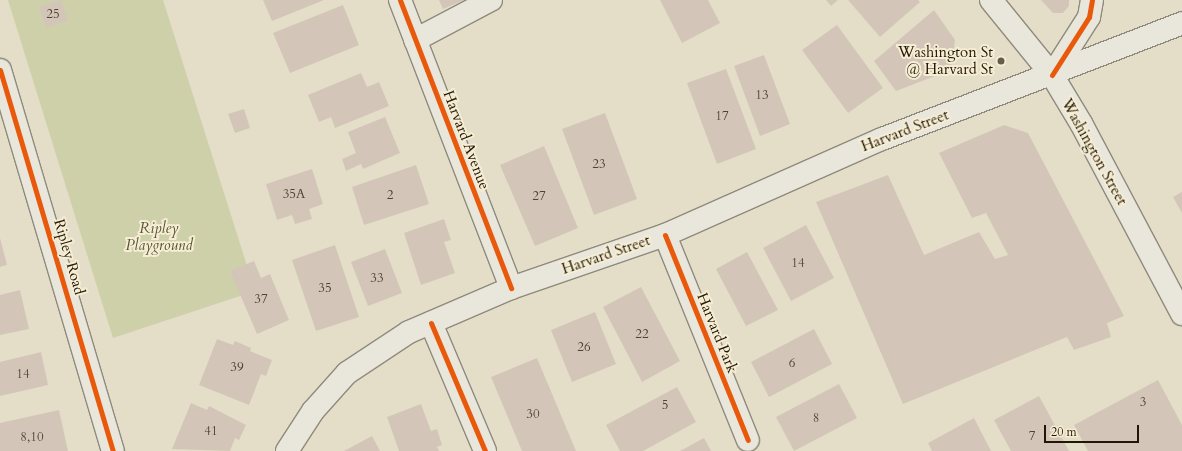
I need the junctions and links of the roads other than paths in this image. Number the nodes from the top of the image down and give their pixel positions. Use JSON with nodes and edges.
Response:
{"nodes":[{"id":1,"x":400,"y":0,"type":"edge"},
{"id":2,"x":491,"y":0,"type":"edge"},
{"id":3,"x":991,"y":0,"type":"edge"},
{"id":4,"x":1092,"y":0,"type":"edge"},
{"id":5,"x":1182,"y":23,"type":"edge"},
{"id":6,"x":414,"y":40,"type":"junction"},
{"id":7,"x":0,"y":70,"type":"edge"},
{"id":8,"x":1052,"y":75,"type":"junction"},
{"id":9,"x":665,"y":235,"type":"junction"},
{"id":10,"x":511,"y":288,"type":"junction"},
{"id":11,"x":1182,"y":314,"type":"edge"},
{"id":12,"x":432,"y":323,"type":"junction"},
{"id":13,"x":748,"y":440,"type":"dead end"},
{"id":14,"x":113,"y":451,"type":"edge"},
{"id":15,"x":287,"y":451,"type":"edge"},
{"id":16,"x":485,"y":451,"type":"edge"}],
"edges":[{"from":1,"to":6,"type":"main road","name":"Harvard Avenue"},
{"from":2,"to":6,"type":"main road"},
{"from":3,"to":8,"type":"main road","name":"Washington Street"},
{"from":4,"to":8,"type":"main road"},
{"from":5,"to":8,"type":"main road","name":"Harvard Street"},
{"from":6,"to":10,"type":"main road","name":"Harvard Avenue"},
{"from":7,"to":14,"type":"main road","name":"Ripley Road"},
{"from":8,"to":9,"type":"main road","name":"Harvard Street"},
{"from":8,"to":11,"type":"main road","name":"Washington Street"},
{"from":9,"to":10,"type":"main road","name":"Harvard Street"},
{"from":9,"to":13,"type":"main road","name":"Harvard Park"},
{"from":10,"to":12,"type":"main road","name":"Harvard Street"},
{"from":12,"to":15,"type":"main road","name":"Harvard Street"},
{"from":12,"to":16,"type":"main road"}]}
